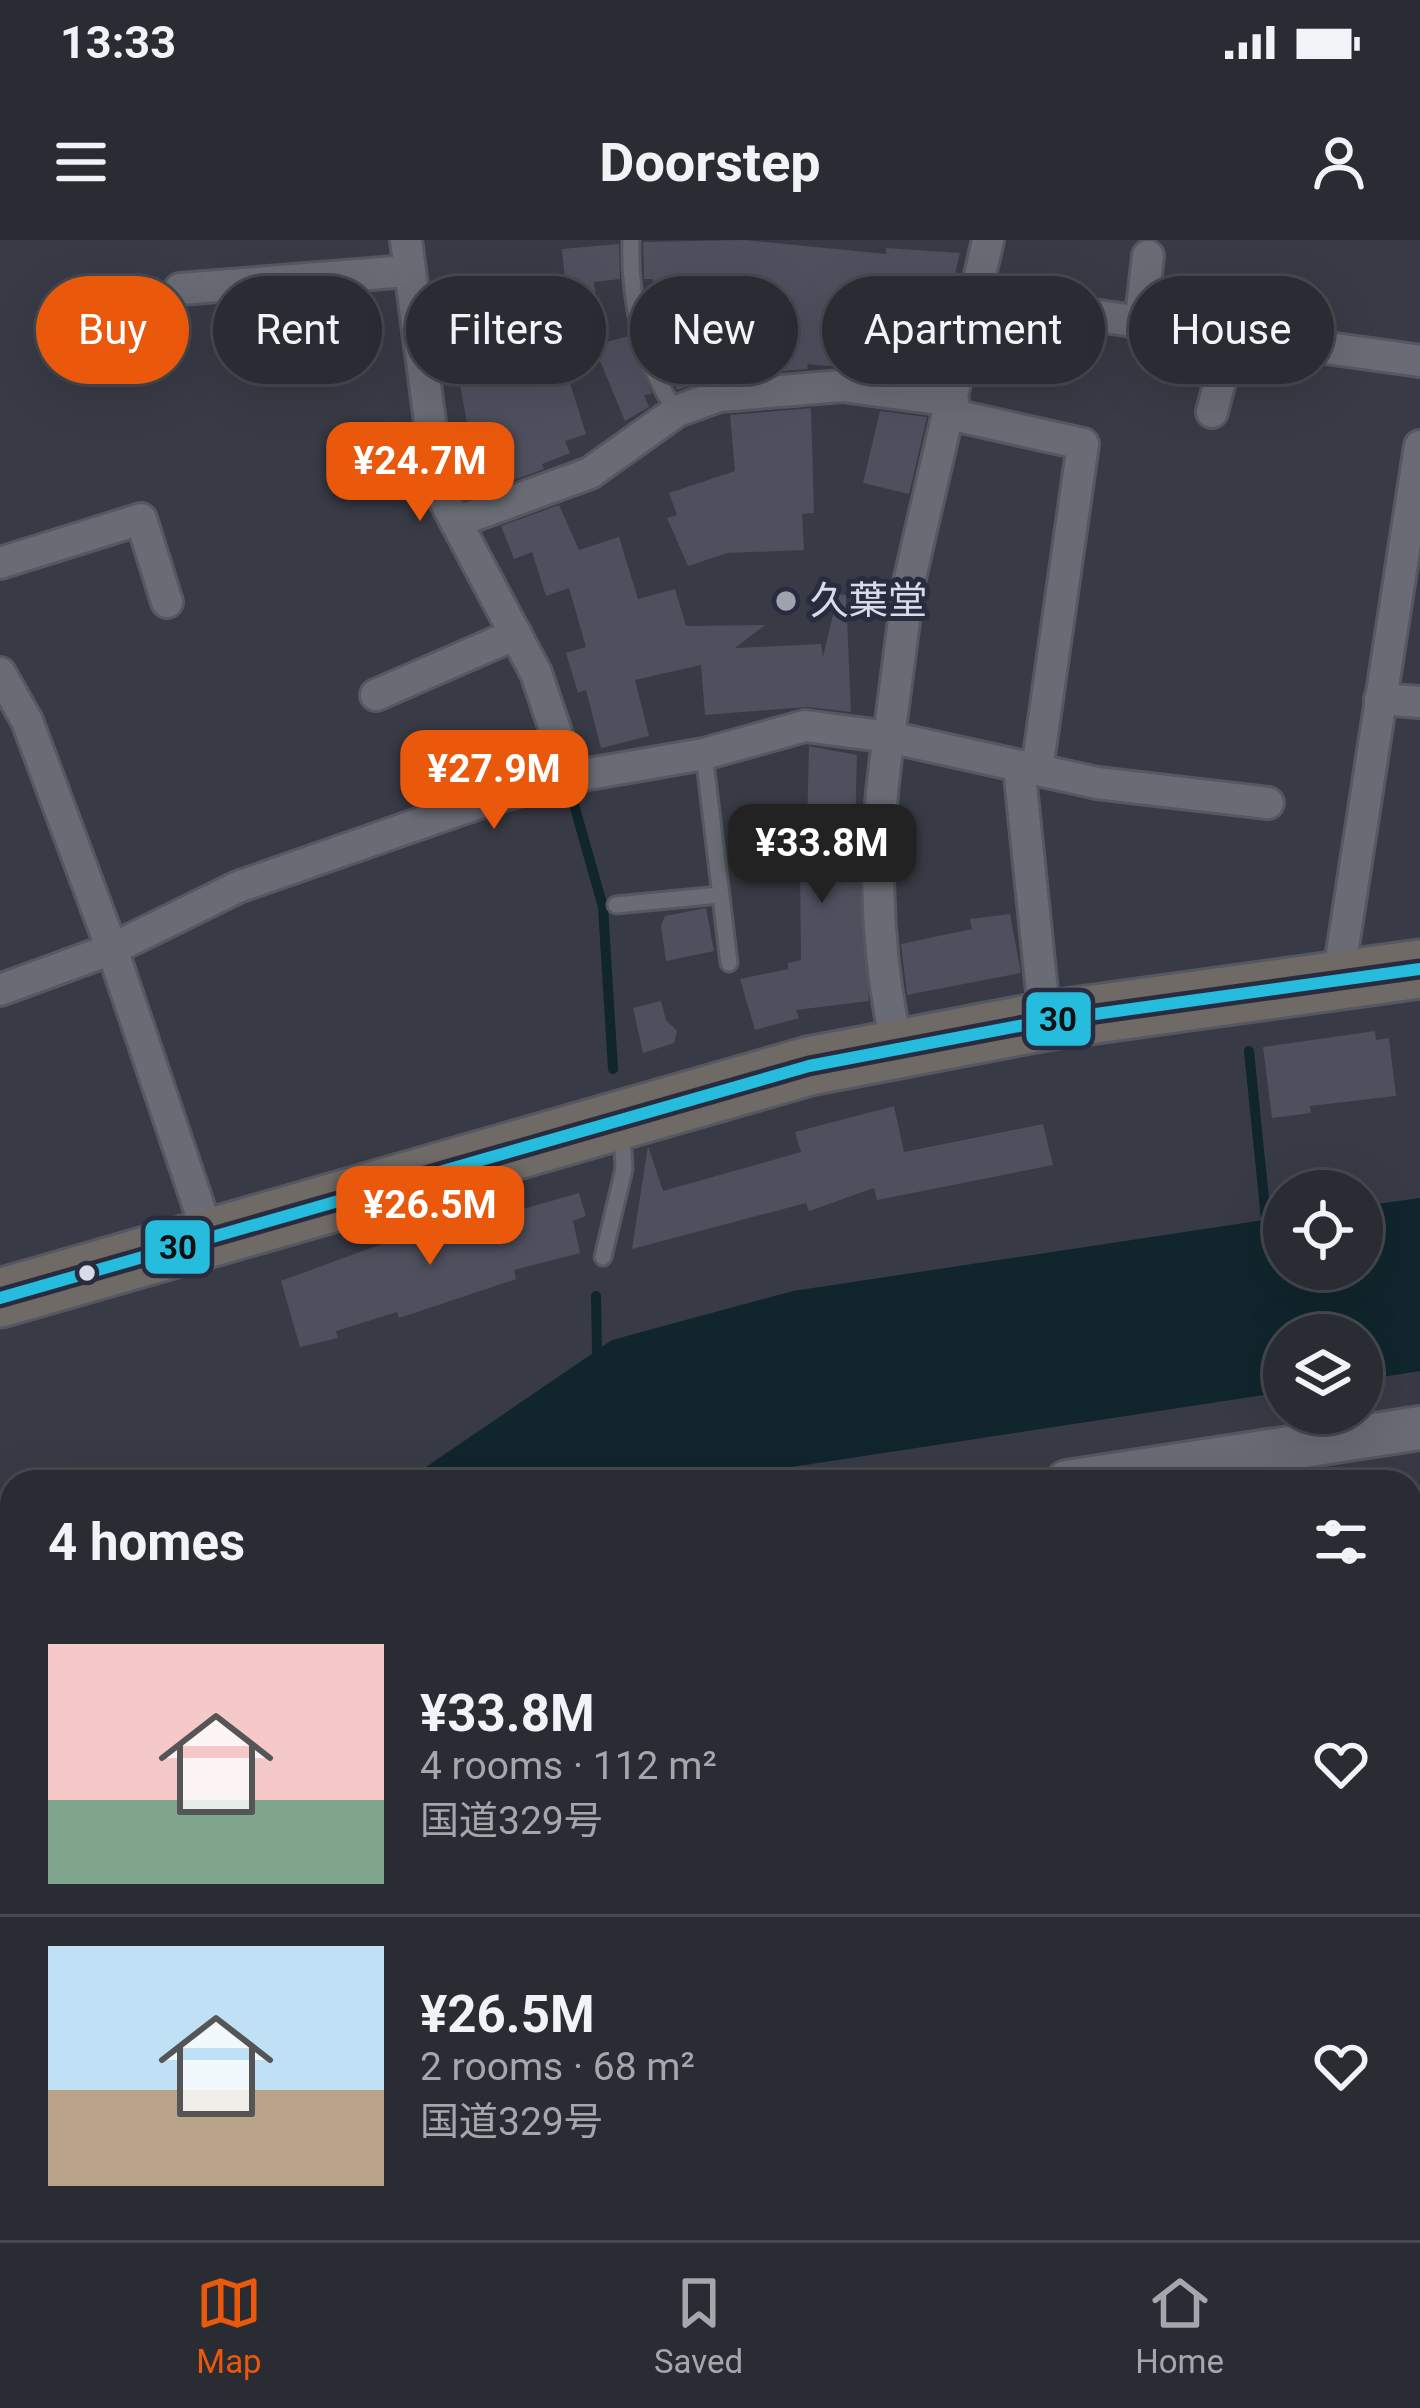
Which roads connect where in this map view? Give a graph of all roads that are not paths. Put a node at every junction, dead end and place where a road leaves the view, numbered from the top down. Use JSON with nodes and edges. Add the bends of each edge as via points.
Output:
{"nodes":[{"id":1,"x":406,"y":240,"type":"edge"},
{"id":2,"x":631,"y":240,"type":"edge"},
{"id":3,"x":988,"y":240,"type":"edge"},
{"id":4,"x":1148,"y":256,"type":"dead end"},
{"id":5,"x":408,"y":272,"type":"junction"},
{"id":6,"x":981,"y":276,"type":"edge"},
{"id":7,"x":1146,"y":276,"type":"edge"},
{"id":8,"x":189,"y":288,"type":"edge"},
{"id":9,"x":1334,"y":349,"type":"edge"},
{"id":10,"x":1420,"y":361,"type":"edge"},
{"id":11,"x":957,"y":384,"type":"edge"},
{"id":12,"x":1219,"y":384,"type":"edge"},
{"id":13,"x":951,"y":407,"type":"junction"},
{"id":14,"x":677,"y":412,"type":"junction"},
{"id":15,"x":1212,"y":412,"type":"dead end"},
{"id":16,"x":1420,"y":446,"type":"edge"},
{"id":17,"x":456,"y":522,"type":"junction"},
{"id":18,"x":0,"y":563,"type":"edge"},
{"id":19,"x":167,"y":602,"type":"dead end"},
{"id":20,"x":516,"y":634,"type":"junction"},
{"id":21,"x":0,"y":673,"type":"edge"},
{"id":22,"x":376,"y":695,"type":"dead end"},
{"id":23,"x":1380,"y":699,"type":"junction"},
{"id":24,"x":1420,"y":702,"type":"edge"},
{"id":25,"x":889,"y":737,"type":"junction"},
{"id":26,"x":704,"y":754,"type":"junction"},
{"id":27,"x":1028,"y":768,"type":"junction"},
{"id":28,"x":571,"y":777,"type":"junction"},
{"id":29,"x":1268,"y":803,"type":"dead end"},
{"id":30,"x":718,"y":895,"type":"junction"},
{"id":31,"x":616,"y":904,"type":"dead end"},
{"id":32,"x":112,"y":949,"type":"junction"},
{"id":33,"x":729,"y":962,"type":"dead end"},
{"id":34,"x":1420,"y":969,"type":"edge"},
{"id":35,"x":1338,"y":979,"type":"junction"},
{"id":36,"x":0,"y":990,"type":"edge"},
{"id":37,"x":1046,"y":1022,"type":"junction"},
{"id":38,"x":897,"y":1046,"type":"junction"},
{"id":39,"x":621,"y":1116,"type":"junction"},
{"id":40,"x":209,"y":1237,"type":"junction"},
{"id":41,"x":603,"y":1257,"type":"dead end"},
{"id":42,"x":0,"y":1298,"type":"edge"},
{"id":43,"x":1420,"y":1427,"type":"edge"},
{"id":44,"x":1224,"y":1470,"type":"edge"}],
"edges":[{"from":1,"to":5,"type":"street"},
{"from":2,"to":14,"type":"lane","via":[[646,347]]},
{"from":3,"to":6,"type":"street"},
{"from":4,"to":7,"type":"street"},
{"from":5,"to":8,"type":"street"},
{"from":5,"to":17,"type":"street","via":[[439,490]]},
{"from":9,"to":10,"type":"street"},
{"from":11,"to":13,"type":"street"},
{"from":12,"to":15,"type":"street"},
{"from":13,"to":14,"type":"street","via":[[842,386],[719,396]]},
{"from":13,"to":25,"type":"street","via":[[909,582]]},
{"from":13,"to":27,"type":"street","via":[[1084,444]]},
{"from":14,"to":17,"type":"street","via":[[590,473]]},
{"from":16,"to":23,"type":"street"},
{"from":17,"to":20,"type":"street"},
{"from":18,"to":19,"type":"street","via":[[141,519]]},
{"from":20,"to":22,"type":"street"},
{"from":20,"to":28,"type":"street","via":[[555,718]]},
{"from":21,"to":32,"type":"street","via":[[27,721]]},
{"from":23,"to":24,"type":"street"},
{"from":23,"to":35,"type":"street"},
{"from":25,"to":26,"type":"street","via":[[806,726]]},
{"from":25,"to":27,"type":"street"},
{"from":25,"to":38,"type":"street","via":[[876,818],[886,1001]]},
{"from":26,"to":28,"type":"street"},
{"from":26,"to":30,"type":"lane"},
{"from":27,"to":29,"type":"street"},
{"from":27,"to":37,"type":"street"},
{"from":28,"to":32,"type":"street","via":[[238,887]]},
{"from":30,"to":31,"type":"lane"},
{"from":30,"to":33,"type":"lane"},
{"from":32,"to":36,"type":"street"},
{"from":32,"to":40,"type":"street"},
{"from":34,"to":35,"type":"highway"},
{"from":35,"to":37,"type":"highway"},
{"from":37,"to":38,"type":"highway"},
{"from":38,"to":39,"type":"highway"},
{"from":39,"to":40,"type":"highway"},
{"from":39,"to":41,"type":"lane","via":[[624,1169]]},
{"from":40,"to":42,"type":"highway"},
{"from":43,"to":44,"type":"street"}]}
